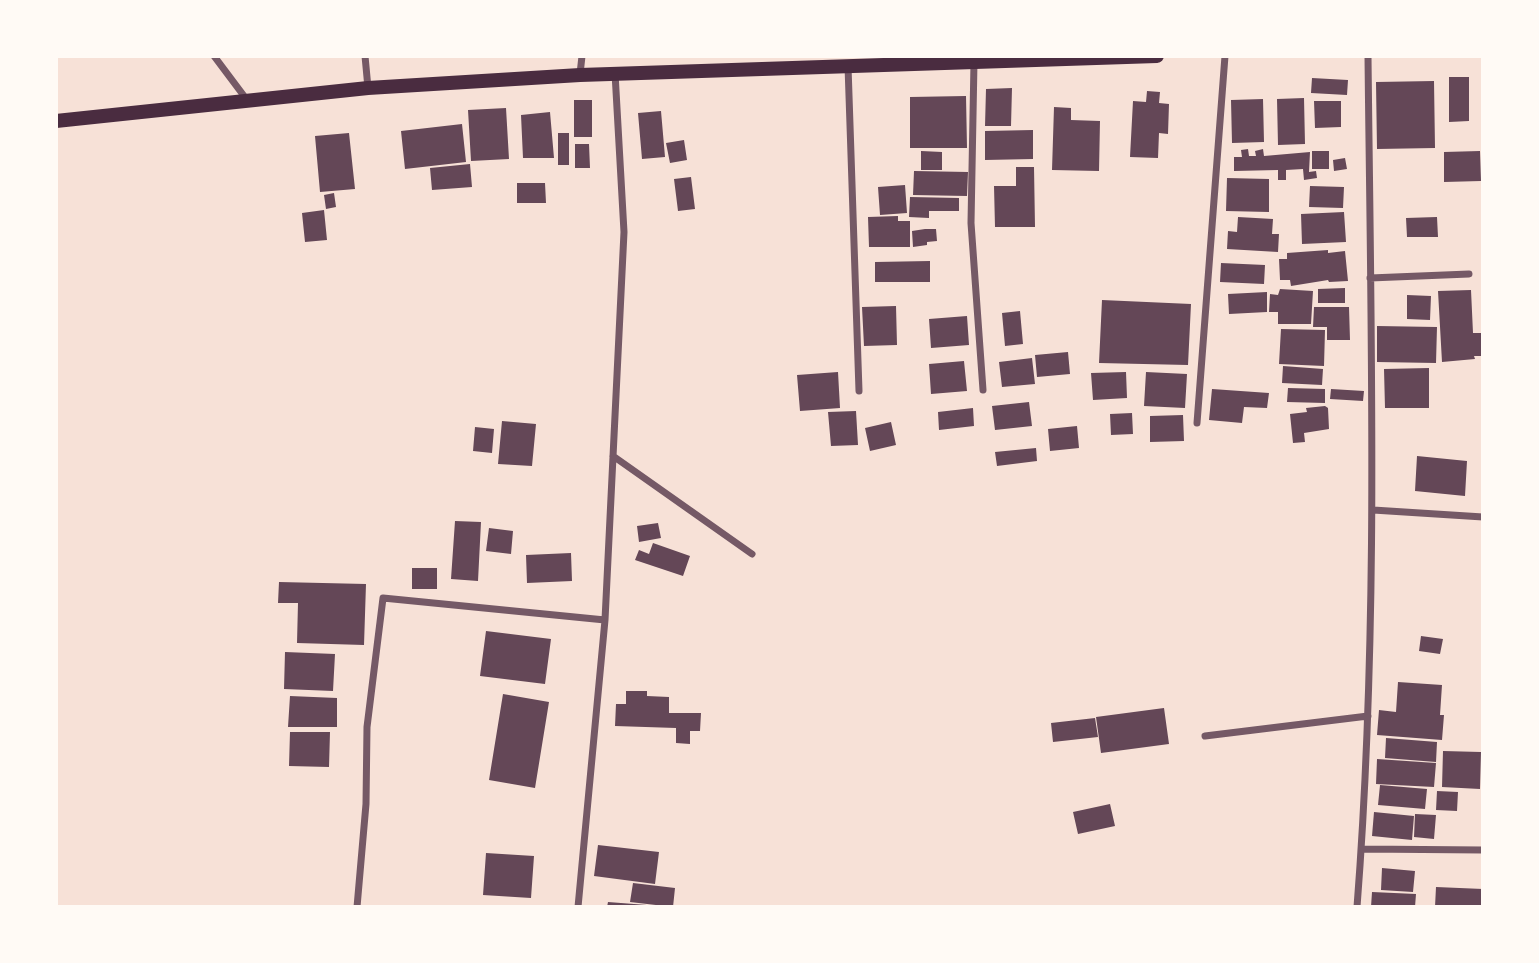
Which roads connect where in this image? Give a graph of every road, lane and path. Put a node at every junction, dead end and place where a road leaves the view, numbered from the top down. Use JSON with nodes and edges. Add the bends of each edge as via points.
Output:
{"nodes":[{"id":1,"x":214,"y":56,"type":"edge"},
{"id":2,"x":365,"y":56,"type":"edge"},
{"id":3,"x":582,"y":56,"type":"edge"},
{"id":4,"x":1157,"y":56,"type":"edge"},
{"id":5,"x":1224,"y":56,"type":"edge"},
{"id":6,"x":1368,"y":56,"type":"edge"},
{"id":7,"x":974,"y":61,"type":"junction"},
{"id":8,"x":843,"y":62,"type":"edge"},
{"id":9,"x":615,"y":73,"type":"junction"},
{"id":10,"x":580,"y":75,"type":"junction"},
{"id":11,"x":368,"y":88,"type":"junction"},
{"id":12,"x":247,"y":100,"type":"junction"},
{"id":13,"x":56,"y":121,"type":"edge"},
{"id":14,"x":1469,"y":274,"type":"dead end"},
{"id":15,"x":1370,"y":278,"type":"junction"},
{"id":16,"x":983,"y":390,"type":"dead end"},
{"id":17,"x":859,"y":391,"type":"dead end"},
{"id":18,"x":1197,"y":423,"type":"dead end"},
{"id":19,"x":613,"y":456,"type":"junction"},
{"id":20,"x":1373,"y":510,"type":"junction"},
{"id":21,"x":1483,"y":517,"type":"edge"},
{"id":22,"x":752,"y":554,"type":"dead end"},
{"id":23,"x":605,"y":620,"type":"junction"},
{"id":24,"x":1368,"y":716,"type":"junction"},
{"id":25,"x":1205,"y":736,"type":"dead end"},
{"id":26,"x":1362,"y":849,"type":"junction"},
{"id":27,"x":1483,"y":850,"type":"edge"},
{"id":28,"x":358,"y":907,"type":"edge"},
{"id":29,"x":578,"y":907,"type":"edge"},
{"id":30,"x":1357,"y":907,"type":"edge"}],
"edges":[{"from":1,"to":12,"type":"street"},
{"from":2,"to":11,"type":"street"},
{"from":3,"to":10,"type":"street"},
{"from":4,"to":7,"type":"highway"},
{"from":5,"to":18,"type":"street"},
{"from":6,"to":15,"type":"street"},
{"from":7,"to":8,"type":"highway"},
{"from":7,"to":16,"type":"street","via":[[971,223]]},
{"from":8,"to":9,"type":"highway"},
{"from":8,"to":17,"type":"street"},
{"from":9,"to":10,"type":"highway"},
{"from":9,"to":19,"type":"street","via":[[624,232]]},
{"from":10,"to":11,"type":"highway"},
{"from":11,"to":12,"type":"highway"},
{"from":12,"to":13,"type":"highway"},
{"from":14,"to":15,"type":"street"},
{"from":15,"to":20,"type":"street"},
{"from":19,"to":22,"type":"street"},
{"from":19,"to":23,"type":"street"},
{"from":20,"to":21,"type":"street"},
{"from":20,"to":24,"type":"street"},
{"from":23,"to":28,"type":"street","via":[[383,598],[367,727]]},
{"from":23,"to":29,"type":"street"},
{"from":24,"to":25,"type":"street"},
{"from":24,"to":26,"type":"street"},
{"from":26,"to":27,"type":"street"},
{"from":26,"to":30,"type":"street"}]}
